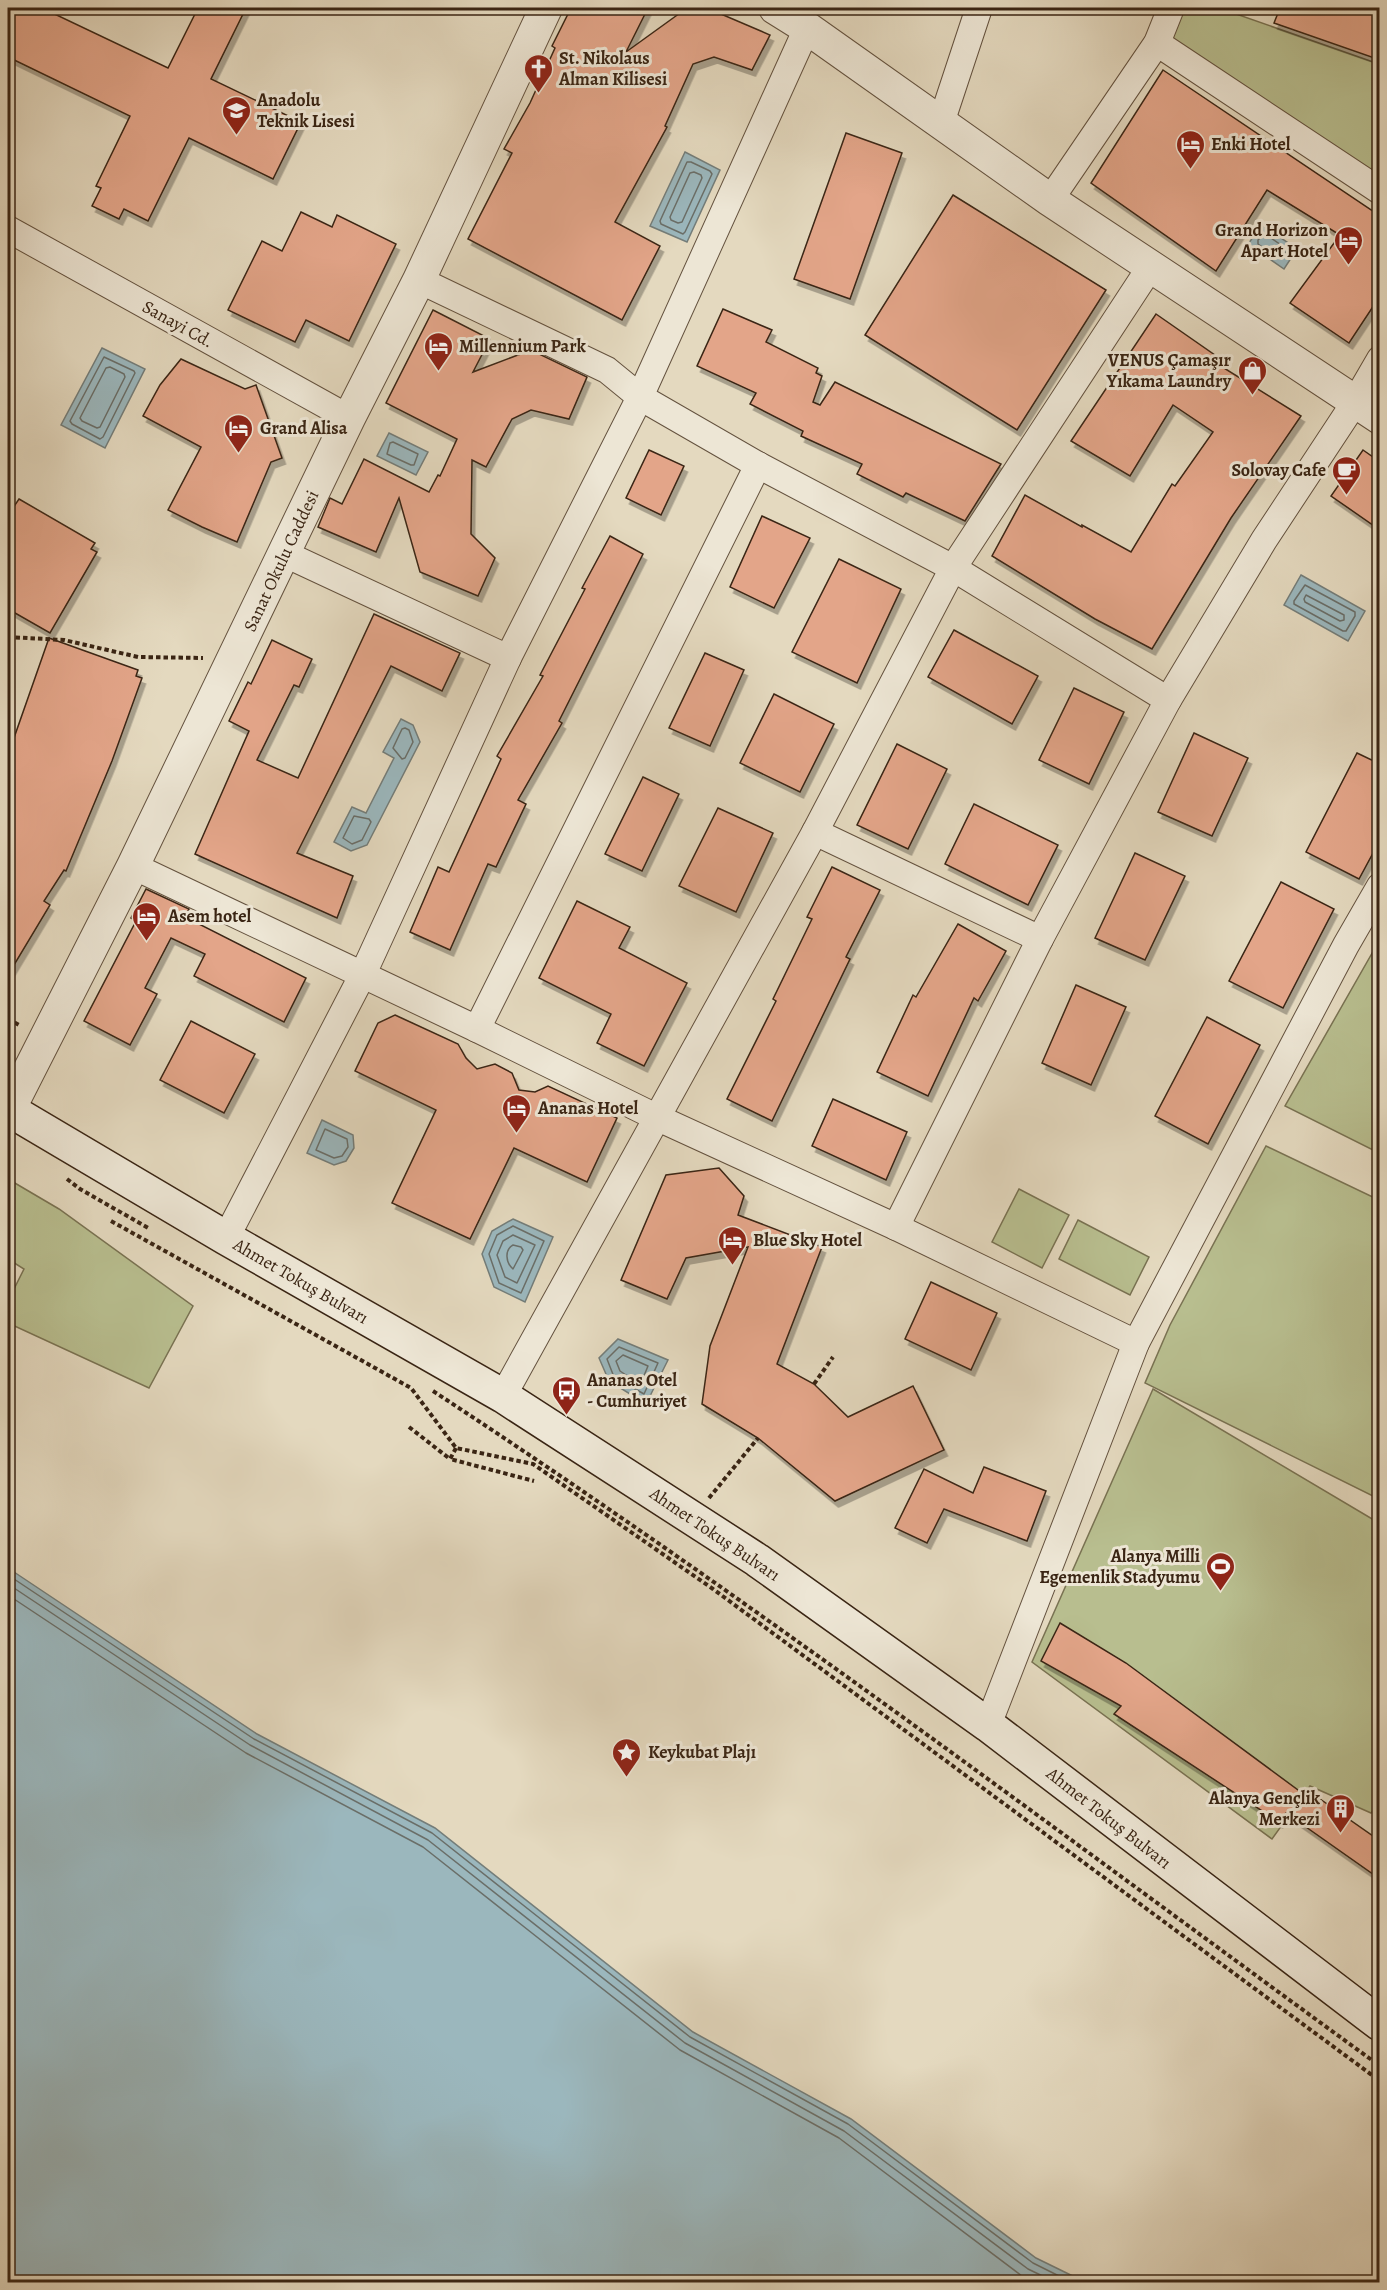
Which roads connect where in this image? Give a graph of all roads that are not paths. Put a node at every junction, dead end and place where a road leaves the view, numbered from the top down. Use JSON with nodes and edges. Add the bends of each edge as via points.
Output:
{"nodes":[{"id":1,"x":546,"y":8,"type":"edge"},
{"id":2,"x":775,"y":8,"type":"edge"},
{"id":3,"x":979,"y":8,"type":"edge"},
{"id":4,"x":1171,"y":8,"type":"edge"},
{"id":5,"x":807,"y":28,"type":"junction"},
{"id":6,"x":1157,"y":44,"type":"junction"},
{"id":7,"x":941,"y":123,"type":"junction"},
{"id":8,"x":1380,"y":191,"type":"edge"},
{"id":9,"x":1050,"y":200,"type":"junction"},
{"id":10,"x":8,"y":229,"type":"edge"},
{"id":11,"x":1151,"y":266,"type":"junction"},
{"id":12,"x":419,"y":280,"type":"junction"},
{"id":13,"x":1380,"y":359,"type":"edge"},
{"id":14,"x":640,"y":397,"type":"junction"},
{"id":15,"x":1367,"y":410,"type":"edge"},
{"id":16,"x":349,"y":418,"type":"junction"},
{"id":17,"x":758,"y":465,"type":"junction"},
{"id":18,"x":285,"y":554,"type":"junction"},
{"id":19,"x":953,"y":568,"type":"junction"},
{"id":20,"x":508,"y":658,"type":"junction"},
{"id":21,"x":1168,"y":700,"type":"junction"},
{"id":22,"x":816,"y":832,"type":"junction"},
{"id":23,"x":133,"y":866,"type":"junction"},
{"id":24,"x":1380,"y":886,"type":"edge"},
{"id":25,"x":1040,"y":939,"type":"junction"},
{"id":26,"x":363,"y":974,"type":"junction"},
{"id":27,"x":477,"y":1029,"type":"junction"},
{"id":28,"x":8,"y":1110,"type":"edge"},
{"id":29,"x":658,"y":1118,"type":"junction"},
{"id":30,"x":896,"y":1227,"type":"junction"},
{"id":31,"x":226,"y":1238,"type":"junction"},
{"id":32,"x":1136,"y":1342,"type":"junction"},
{"id":33,"x":503,"y":1396,"type":"junction"},
{"id":34,"x":988,"y":1725,"type":"junction"},
{"id":35,"x":1380,"y":2024,"type":"edge"}],
"edges":[{"from":1,"to":12,"type":"street","name":"Sanat Okulu Caddesi"},
{"from":2,"to":5,"type":"street"},
{"from":3,"to":7,"type":"street"},
{"from":4,"to":6,"type":"street"},
{"from":5,"to":7,"type":"street"},
{"from":5,"to":14,"type":"street"},
{"from":6,"to":8,"type":"street"},
{"from":6,"to":9,"type":"street"},
{"from":7,"to":9,"type":"street"},
{"from":9,"to":11,"type":"street"},
{"from":10,"to":16,"type":"street","name":"Sanayi Cd."},
{"from":11,"to":15,"type":"street"},
{"from":11,"to":19,"type":"street"},
{"from":12,"to":14,"type":"street","via":[[607,370]]},
{"from":12,"to":16,"type":"street","name":"Sanat Okulu Caddesi"},
{"from":13,"to":15,"type":"street"},
{"from":14,"to":17,"type":"street"},
{"from":14,"to":20,"type":"street"},
{"from":15,"to":21,"type":"street","via":[[1264,540]]},
{"from":16,"to":18,"type":"street","name":"Sanat Okulu Caddesi"},
{"from":17,"to":19,"type":"street"},
{"from":17,"to":27,"type":"street"},
{"from":18,"to":20,"type":"street"},
{"from":18,"to":23,"type":"street","name":"Sanat Okulu Caddesi"},
{"from":19,"to":21,"type":"street"},
{"from":19,"to":22,"type":"street"},
{"from":20,"to":26,"type":"street"},
{"from":21,"to":25,"type":"street"},
{"from":22,"to":25,"type":"street"},
{"from":22,"to":29,"type":"street"},
{"from":23,"to":26,"type":"street"},
{"from":23,"to":28,"type":"street","name":"Sanat Okulu Caddesi"},
{"from":24,"to":32,"type":"street"},
{"from":25,"to":30,"type":"street"},
{"from":26,"to":27,"type":"street"},
{"from":26,"to":31,"type":"street"},
{"from":27,"to":29,"type":"street"},
{"from":28,"to":31,"type":"main road","name":"Ahmet Tokuş Bulvarı"},
{"from":29,"to":30,"type":"street"},
{"from":29,"to":33,"type":"street"},
{"from":30,"to":32,"type":"street"},
{"from":31,"to":33,"type":"main road","name":"Ahmet Tokuş Bulvarı"},
{"from":32,"to":34,"type":"street"},
{"from":33,"to":34,"type":"main road","name":"Ahmet Tokuş Bulvarı","via":[[757,1560]]},
{"from":34,"to":35,"type":"main road","name":"Ahmet Tokuş Bulvarı"}]}
